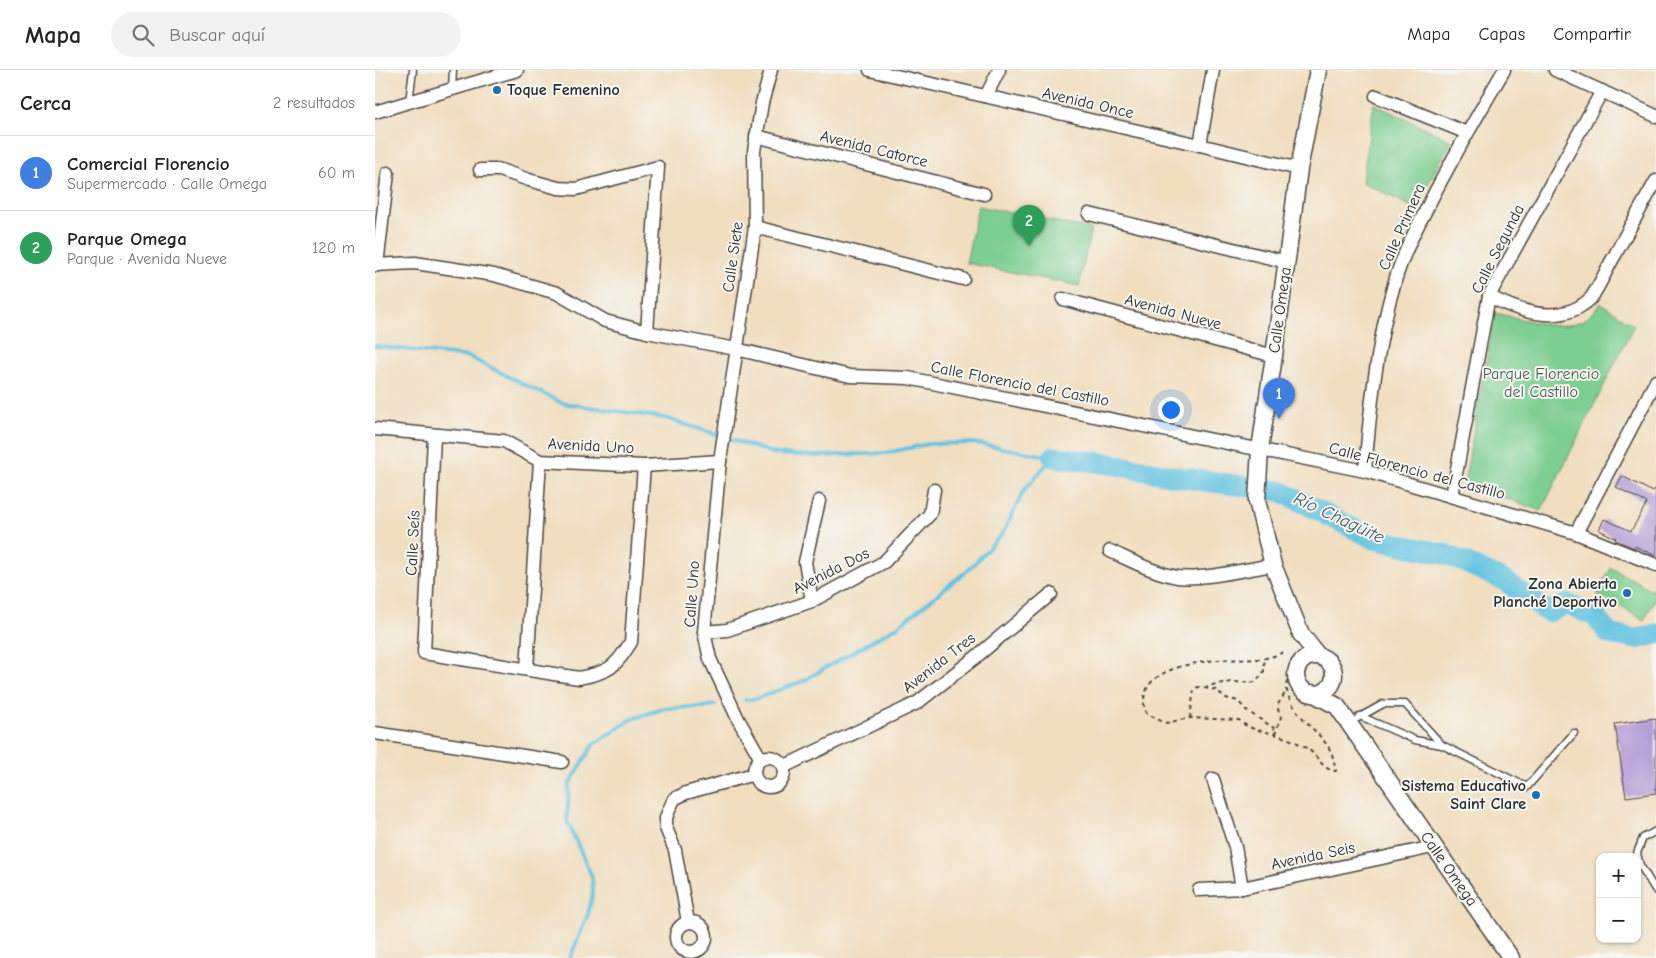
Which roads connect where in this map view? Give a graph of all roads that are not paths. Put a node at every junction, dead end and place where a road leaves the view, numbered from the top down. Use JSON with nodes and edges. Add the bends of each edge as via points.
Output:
{"nodes":[{"id":1,"x":413,"y":70,"type":"edge"},
{"id":2,"x":453,"y":70,"type":"edge"},
{"id":3,"x":517,"y":70,"type":"edge"},
{"id":4,"x":771,"y":70,"type":"edge"},
{"id":5,"x":870,"y":70,"type":"edge"},
{"id":6,"x":999,"y":70,"type":"edge"},
{"id":7,"x":1213,"y":70,"type":"edge"},
{"id":8,"x":1318,"y":70,"type":"edge"},
{"id":9,"x":1504,"y":70,"type":"edge"},
{"id":10,"x":1555,"y":70,"type":"edge"},
{"id":11,"x":452,"y":90,"type":"junction"},
{"id":12,"x":1602,"y":91,"type":"junction"},
{"id":13,"x":986,"y":96,"type":"junction"},
{"id":14,"x":1375,"y":96,"type":"dead end"},
{"id":15,"x":409,"y":102,"type":"junction"},
{"id":16,"x":375,"y":112,"type":"edge"},
{"id":17,"x":1656,"y":116,"type":"edge"},
{"id":18,"x":1467,"y":133,"type":"junction"},
{"id":19,"x":756,"y":136,"type":"junction"},
{"id":20,"x":1200,"y":145,"type":"junction"},
{"id":21,"x":1299,"y":169,"type":"junction"},
{"id":22,"x":480,"y":170,"type":"dead end"},
{"id":23,"x":388,"y":172,"type":"dead end"},
{"id":24,"x":1656,"y":181,"type":"edge"},
{"id":25,"x":985,"y":194,"type":"dead end"},
{"id":26,"x":1089,"y":214,"type":"dead end"},
{"id":27,"x":755,"y":227,"type":"junction"},
{"id":28,"x":1287,"y":262,"type":"junction"},
{"id":29,"x":376,"y":265,"type":"edge"},
{"id":30,"x":963,"y":279,"type":"dead end"},
{"id":31,"x":1489,"y":296,"type":"junction"},
{"id":32,"x":1063,"y":300,"type":"dead end"},
{"id":33,"x":647,"y":332,"type":"junction"},
{"id":34,"x":736,"y":349,"type":"junction"},
{"id":35,"x":1274,"y":356,"type":"junction"},
{"id":36,"x":1656,"y":381,"type":"edge"},
{"id":37,"x":375,"y":429,"type":"edge"},
{"id":38,"x":434,"y":436,"type":"junction"},
{"id":39,"x":1259,"y":449,"type":"junction"},
{"id":40,"x":721,"y":455,"type":"junction"},
{"id":41,"x":540,"y":460,"type":"junction"},
{"id":42,"x":644,"y":466,"type":"junction"},
{"id":43,"x":1365,"y":472,"type":"junction"},
{"id":44,"x":934,"y":490,"type":"dead end"},
{"id":45,"x":1452,"y":496,"type":"junction"},
{"id":46,"x":819,"y":501,"type":"dead end"},
{"id":47,"x":1576,"y":533,"type":"junction"},
{"id":48,"x":1110,"y":551,"type":"dead end"},
{"id":49,"x":1273,"y":565,"type":"junction"},
{"id":50,"x":1656,"y":565,"type":"edge"},
{"id":51,"x":1051,"y":594,"type":"dead end"},
{"id":52,"x":812,"y":601,"type":"junction"},
{"id":53,"x":704,"y":632,"type":"junction"},
{"id":54,"x":1301,"y":634,"type":"junction"},
{"id":55,"x":1318,"y":656,"type":"junction"},
{"id":56,"x":1295,"y":667,"type":"junction"},
{"id":57,"x":527,"y":669,"type":"junction"},
{"id":58,"x":1332,"y":683,"type":"junction"},
{"id":59,"x":1312,"y":693,"type":"junction"},
{"id":60,"x":1337,"y":706,"type":"junction"},
{"id":61,"x":1355,"y":720,"type":"junction"},
{"id":62,"x":375,"y":733,"type":"edge"},
{"id":63,"x":1574,"y":733,"type":"dead end"},
{"id":64,"x":1443,"y":745,"type":"junction"},
{"id":65,"x":761,"y":759,"type":"junction"},
{"id":66,"x":562,"y":762,"type":"dead end"},
{"id":67,"x":783,"y":767,"type":"junction"},
{"id":68,"x":754,"y":774,"type":"junction"},
{"id":69,"x":1213,"y":779,"type":"dead end"},
{"id":70,"x":1656,"y":831,"type":"edge"},
{"id":71,"x":1433,"y":847,"type":"junction"},
{"id":72,"x":1242,"y":888,"type":"junction"},
{"id":73,"x":1199,"y":890,"type":"dead end"},
{"id":74,"x":1656,"y":891,"type":"edge"},
{"id":75,"x":688,"y":922,"type":"junction"},
{"id":76,"x":695,"y":955,"type":"edge"},
{"id":77,"x":1511,"y":958,"type":"edge"}],
"edges":[{"from":1,"to":15,"type":"lane"},
{"from":2,"to":11,"type":"lane"},
{"from":3,"to":11,"type":"street"},
{"from":4,"to":19,"type":"street","name":"Calle Siete"},
{"from":5,"to":13,"type":"street","name":"Avenida Once"},
{"from":6,"to":13,"type":"street"},
{"from":7,"to":20,"type":"street"},
{"from":8,"to":21,"type":"street","name":"Calle Omega"},
{"from":9,"to":18,"type":"street","name":"Calle Primera"},
{"from":10,"to":12,"type":"street"},
{"from":11,"to":15,"type":"street"},
{"from":12,"to":17,"type":"street"},
{"from":12,"to":31,"type":"street","name":"Calle Segunda"},
{"from":13,"to":20,"type":"street","name":"Avenida Once"},
{"from":14,"to":18,"type":"street"},
{"from":15,"to":16,"type":"street"},
{"from":18,"to":43,"type":"street","name":"Calle Primera","via":[[1408,244],[1395,281],[1371,408]]},
{"from":19,"to":25,"type":"street","name":"Avenida Catorce"},
{"from":19,"to":27,"type":"street","name":"Calle Siete"},
{"from":20,"to":21,"type":"street","name":"Avenida Once"},
{"from":21,"to":28,"type":"street","name":"Calle Omega"},
{"from":22,"to":33,"type":"street","via":[[500,170],[558,188],[576,189],[658,167]]},
{"from":23,"to":29,"type":"street"},
{"from":24,"to":31,"type":"street","via":[[1590,298],[1570,310],[1552,314],[1533,313],[1505,305]]},
{"from":26,"to":28,"type":"street"},
{"from":27,"to":30,"type":"street"},
{"from":27,"to":34,"type":"street","name":"Calle Siete"},
{"from":28,"to":35,"type":"street","name":"Calle Omega"},
{"from":29,"to":33,"type":"street","name":"Calle Florencio del Castillo","via":[[415,263],[494,275],[557,293],[605,321]]},
{"from":31,"to":45,"type":"street","name":"Calle Segunda"},
{"from":32,"to":35,"type":"street","name":"Avenida Nueve"},
{"from":33,"to":34,"type":"street","name":"Calle Florencio del Castillo"},
{"from":34,"to":39,"type":"street","name":"Calle Florencio del Castillo","via":[[850,376],[908,378]]},
{"from":34,"to":40,"type":"street","name":"Calle Siete"},
{"from":35,"to":39,"type":"street","name":"Calle Omega"},
{"from":36,"to":47,"type":"street"},
{"from":37,"to":38,"type":"street","name":"Avenida Uno"},
{"from":38,"to":41,"type":"street","name":"Avenida Uno","via":[[504,441]]},
{"from":38,"to":57,"type":"street","name":"Calle Seís","via":[[424,653]]},
{"from":39,"to":43,"type":"street","name":"Calle Florencio del Castillo"},
{"from":39,"to":49,"type":"street","name":"Calle Omega","via":[[1257,501]]},
{"from":40,"to":42,"type":"street","name":"Avenida Uno"},
{"from":40,"to":53,"type":"street","name":"Calle Uno"},
{"from":41,"to":42,"type":"street","name":"Avenida Uno"},
{"from":41,"to":57,"type":"street"},
{"from":42,"to":57,"type":"street","via":[[631,642],[620,660],[601,674],[579,678]]},
{"from":43,"to":45,"type":"street","name":"Calle Florencio del Castillo"},
{"from":44,"to":52,"type":"street","name":"Avenida Dos","via":[[929,514],[884,562]]},
{"from":45,"to":47,"type":"street","name":"Calle Florencio del Castillo"},
{"from":46,"to":52,"type":"street","via":[[805,562]]},
{"from":47,"to":50,"type":"street","name":"Calle Florencio del Castillo"},
{"from":48,"to":49,"type":"street","via":[[1154,571],[1180,577]]},
{"from":49,"to":54,"type":"street","name":"Calle Omega"},
{"from":51,"to":67,"type":"street","name":"Avenida Tres","via":[[917,703]]},
{"from":52,"to":53,"type":"street","name":"Avenida Dos","via":[[727,630]]},
{"from":53,"to":65,"type":"street","name":"Calle Uno","via":[[710,659]]},
{"from":54,"to":55,"type":"street","name":"Calle Omega"},
{"from":54,"to":56,"type":"street","name":"Calle Omega"},
{"from":55,"to":56,"type":"street","via":[[1311,656]]},
{"from":55,"to":58,"type":"street","via":[[1330,663],[1334,676]]},
{"from":56,"to":59,"type":"street","via":[[1301,687]]},
{"from":58,"to":59,"type":"street","via":[[1324,692]]},
{"from":58,"to":60,"type":"street","name":"Calle Omega"},
{"from":59,"to":60,"type":"street","name":"Calle Omega"},
{"from":60,"to":61,"type":"street","name":"Calle Omega"},
{"from":61,"to":64,"type":"lane","via":[[1415,740]]},
{"from":61,"to":64,"type":"lane","via":[[1383,704],[1405,704]]},
{"from":61,"to":71,"type":"street","name":"Calle Omega"},
{"from":62,"to":66,"type":"street"},
{"from":63,"to":64,"type":"lane","via":[[1527,787]]},
{"from":65,"to":67,"type":"street","via":[[771,758]]},
{"from":65,"to":68,"type":"street","via":[[754,768]]},
{"from":67,"to":68,"type":"street","via":[[780,783],[769,787],[759,784]]},
{"from":68,"to":75,"type":"street","via":[[674,799],[666,818],[667,828],[675,850]]},
{"from":69,"to":72,"type":"street","via":[[1235,847]]},
{"from":70,"to":74,"type":"lane","via":[[1643,838],[1637,853]]},
{"from":71,"to":72,"type":"street","name":"Avenida Seis"},
{"from":71,"to":77,"type":"street","name":"Calle Omega"},
{"from":72,"to":73,"type":"street","name":"Avenida Seis"},
{"from":75,"to":76,"type":"street","via":[[699,924],[705,932],[705,943]]},
{"from":75,"to":76,"type":"street","via":[[679,928],[676,939],[681,948]]}]}
